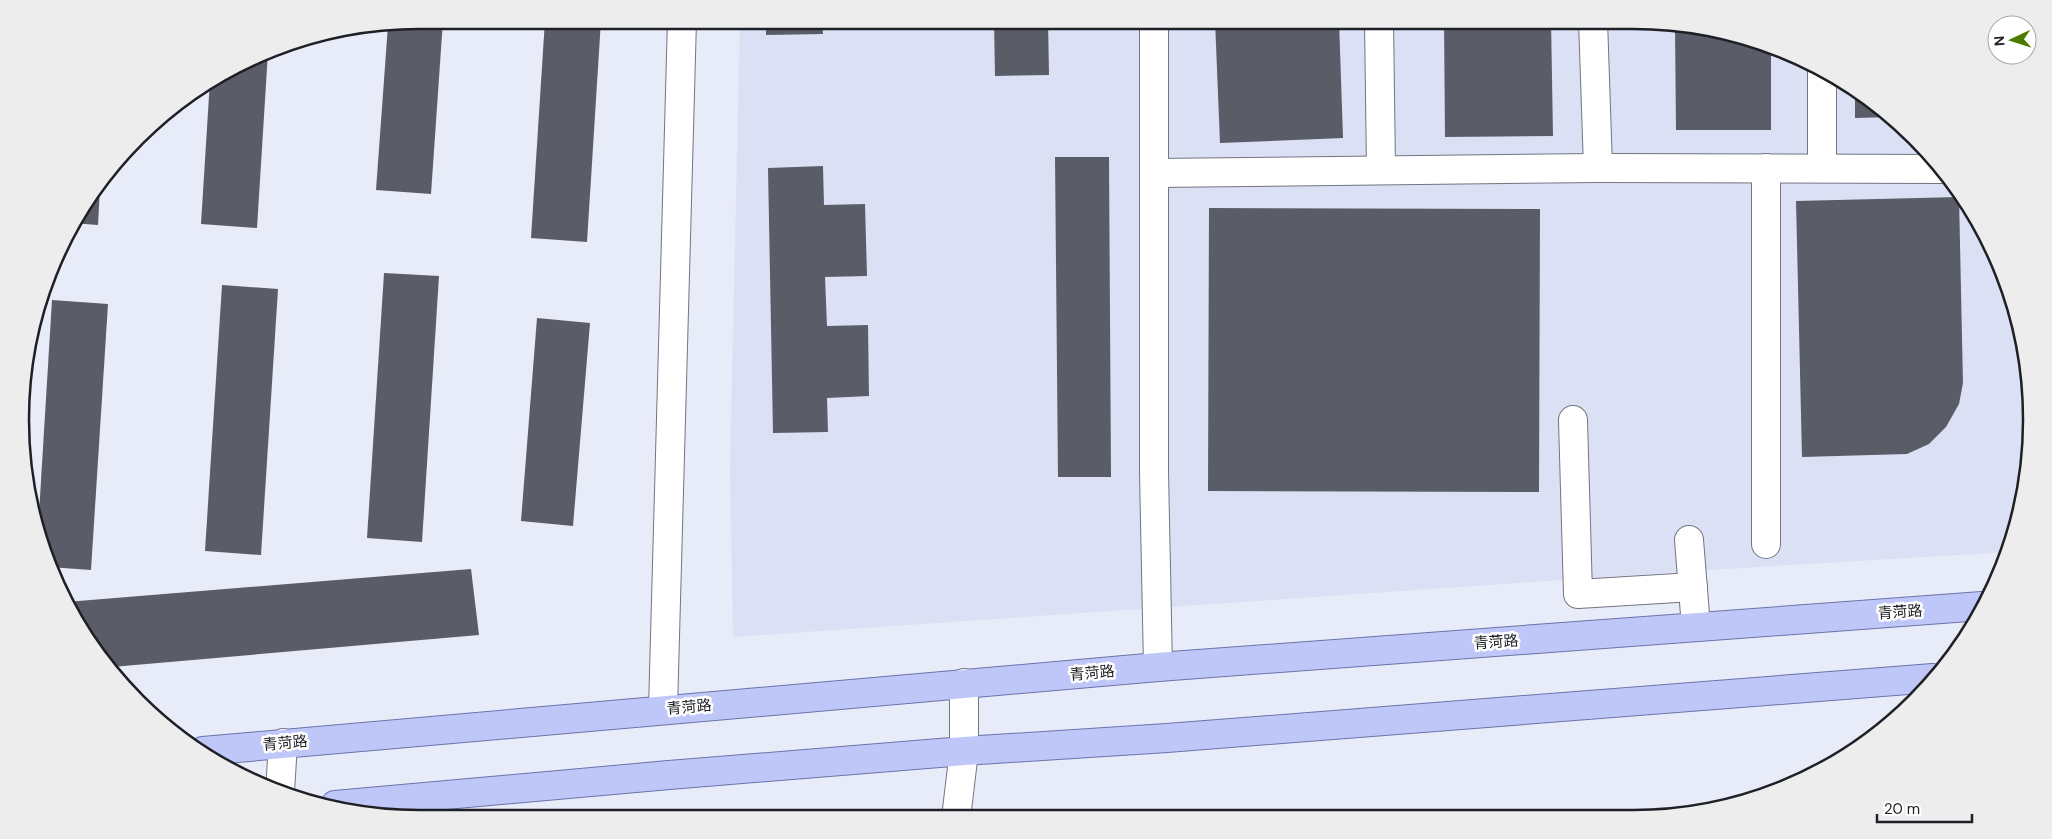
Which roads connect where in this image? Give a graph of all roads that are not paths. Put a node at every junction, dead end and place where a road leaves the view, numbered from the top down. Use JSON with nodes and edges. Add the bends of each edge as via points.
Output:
{"nodes":[{"id":1,"x":682,"y":29,"type":"edge"},
{"id":2,"x":1154,"y":29,"type":"edge"},
{"id":3,"x":1379,"y":29,"type":"edge"},
{"id":4,"x":1593,"y":29,"type":"edge"},
{"id":5,"x":1822,"y":78,"type":"edge"},
{"id":6,"x":1822,"y":167,"type":"junction"},
{"id":7,"x":1598,"y":168,"type":"junction"},
{"id":8,"x":1766,"y":168,"type":"junction"},
{"id":9,"x":1932,"y":169,"type":"edge"},
{"id":10,"x":1381,"y":170,"type":"junction"},
{"id":11,"x":1154,"y":173,"type":"junction"},
{"id":12,"x":1572,"y":420,"type":"dead end"},
{"id":13,"x":1689,"y":540,"type":"dead end"},
{"id":14,"x":1766,"y":544,"type":"dead end"},
{"id":15,"x":1693,"y":587,"type":"junction"},
{"id":16,"x":1975,"y":606,"type":"edge"},
{"id":17,"x":1696,"y":627,"type":"junction"},
{"id":18,"x":1158,"y":667,"type":"junction"},
{"id":19,"x":1925,"y":679,"type":"edge"},
{"id":20,"x":964,"y":683,"type":"junction"},
{"id":21,"x":662,"y":709,"type":"junction"},
{"id":22,"x":283,"y":743,"type":"junction"},
{"id":23,"x":212,"y":750,"type":"edge"},
{"id":24,"x":964,"y":751,"type":"junction"},
{"id":25,"x":280,"y":785,"type":"edge"},
{"id":26,"x":348,"y":804,"type":"edge"},
{"id":27,"x":957,"y":810,"type":"edge"}],
"edges":[{"from":1,"to":21,"type":"street"},
{"from":2,"to":11,"type":"street"},
{"from":3,"to":10,"type":"street"},
{"from":4,"to":7,"type":"street"},
{"from":5,"to":6,"type":"street"},
{"from":6,"to":8,"type":"street"},
{"from":6,"to":9,"type":"street"},
{"from":7,"to":8,"type":"street"},
{"from":7,"to":10,"type":"street"},
{"from":8,"to":14,"type":"street"},
{"from":10,"to":11,"type":"street"},
{"from":11,"to":18,"type":"street"},
{"from":12,"to":15,"type":"street","via":[[1578,594]]},
{"from":13,"to":15,"type":"street"},
{"from":15,"to":17,"type":"street"},
{"from":16,"to":17,"type":"main road","name":"青菏路"},
{"from":17,"to":18,"type":"main road","name":"青菏路"},
{"from":18,"to":20,"type":"main road","name":"青菏路"},
{"from":19,"to":24,"type":"main road"},
{"from":20,"to":21,"type":"main road","name":"青菏路"},
{"from":20,"to":24,"type":"street"},
{"from":21,"to":22,"type":"main road","name":"青菏路"},
{"from":22,"to":23,"type":"main road","name":"青菏路"},
{"from":22,"to":25,"type":"street"},
{"from":24,"to":26,"type":"main road"},
{"from":24,"to":27,"type":"street"}]}
